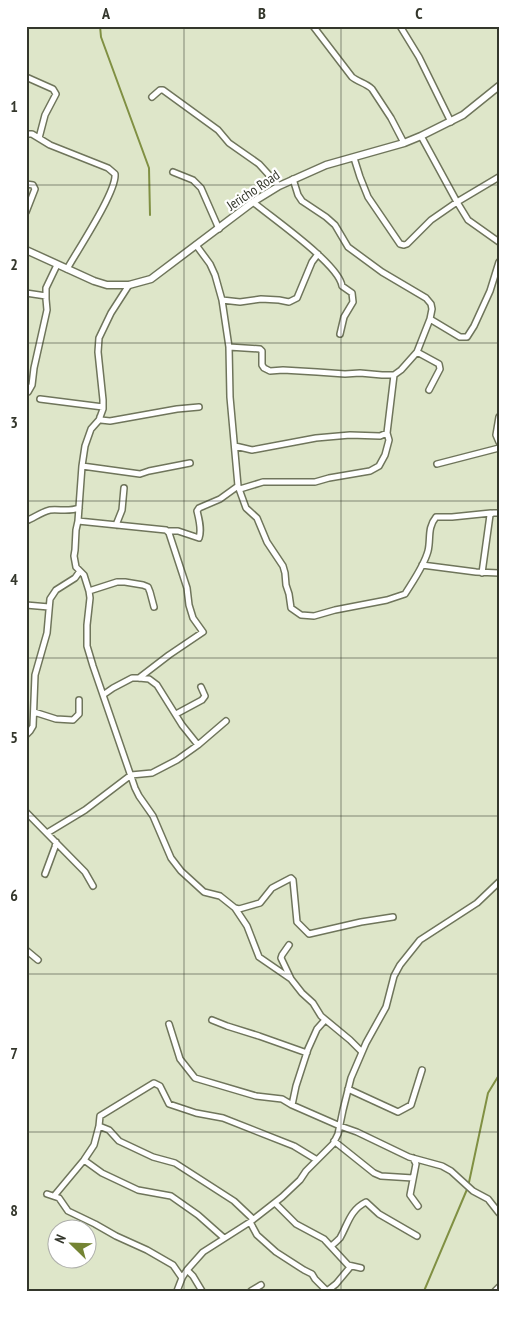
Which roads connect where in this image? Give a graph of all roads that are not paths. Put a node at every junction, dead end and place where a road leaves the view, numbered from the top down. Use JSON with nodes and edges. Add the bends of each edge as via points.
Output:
{"nodes":[{"id":1,"x":313,"y":26,"type":"edge"},
{"id":2,"x":400,"y":26,"type":"edge"},
{"id":3,"x":26,"y":77,"type":"edge"},
{"id":4,"x":499,"y":86,"type":"edge"},
{"id":5,"x":152,"y":97,"type":"dead end"},
{"id":6,"x":450,"y":122,"type":"junction"},
{"id":7,"x":26,"y":134,"type":"edge"},
{"id":8,"x":421,"y":136,"type":"junction"},
{"id":9,"x":38,"y":138,"type":"junction"},
{"id":10,"x":404,"y":143,"type":"junction"},
{"id":11,"x":354,"y":158,"type":"junction"},
{"id":12,"x":173,"y":172,"type":"dead end"},
{"id":13,"x":499,"y":177,"type":"edge"},
{"id":14,"x":293,"y":179,"type":"junction"},
{"id":15,"x":26,"y":184,"type":"edge"},
{"id":16,"x":278,"y":186,"type":"junction"},
{"id":17,"x":253,"y":202,"type":"junction"},
{"id":18,"x":457,"y":202,"type":"junction"},
{"id":19,"x":26,"y":212,"type":"edge"},
{"id":20,"x":219,"y":229,"type":"junction"},
{"id":21,"x":499,"y":242,"type":"edge"},
{"id":22,"x":196,"y":245,"type":"junction"},
{"id":23,"x":26,"y":250,"type":"edge"},
{"id":24,"x":318,"y":254,"type":"junction"},
{"id":25,"x":499,"y":262,"type":"edge"},
{"id":26,"x":57,"y":265,"type":"junction"},
{"id":27,"x":67,"y":269,"type":"junction"},
{"id":28,"x":129,"y":285,"type":"junction"},
{"id":29,"x":26,"y":293,"type":"edge"},
{"id":30,"x":46,"y":296,"type":"junction"},
{"id":31,"x":222,"y":300,"type":"junction"},
{"id":32,"x":430,"y":319,"type":"junction"},
{"id":33,"x":340,"y":334,"type":"dead end"},
{"id":34,"x":229,"y":347,"type":"junction"},
{"id":35,"x":417,"y":352,"type":"junction"},
{"id":36,"x":394,"y":375,"type":"junction"},
{"id":37,"x":429,"y":390,"type":"dead end"},
{"id":38,"x":26,"y":392,"type":"edge"},
{"id":39,"x":40,"y":399,"type":"dead end"},
{"id":40,"x":103,"y":407,"type":"junction"},
{"id":41,"x":198,"y":407,"type":"dead end"},
{"id":42,"x":100,"y":417,"type":"junction"},
{"id":43,"x":499,"y":417,"type":"edge"},
{"id":44,"x":387,"y":433,"type":"junction"},
{"id":45,"x":499,"y":442,"type":"edge"},
{"id":46,"x":235,"y":446,"type":"junction"},
{"id":47,"x":499,"y":448,"type":"edge"},
{"id":48,"x":190,"y":462,"type":"dead end"},
{"id":49,"x":437,"y":464,"type":"dead end"},
{"id":50,"x":82,"y":466,"type":"junction"},
{"id":51,"x":124,"y":488,"type":"dead end"},
{"id":52,"x":239,"y":488,"type":"junction"},
{"id":53,"x":79,"y":508,"type":"junction"},
{"id":54,"x":491,"y":513,"type":"junction"},
{"id":55,"x":499,"y":513,"type":"edge"},
{"id":56,"x":26,"y":521,"type":"edge"},
{"id":57,"x":78,"y":522,"type":"junction"},
{"id":58,"x":116,"y":525,"type":"junction"},
{"id":59,"x":168,"y":531,"type":"junction"},
{"id":60,"x":422,"y":565,"type":"junction"},
{"id":61,"x":80,"y":571,"type":"junction"},
{"id":62,"x":482,"y":573,"type":"junction"},
{"id":63,"x":499,"y":573,"type":"edge"},
{"id":64,"x":89,"y":591,"type":"junction"},
{"id":65,"x":26,"y":605,"type":"edge"},
{"id":66,"x":49,"y":607,"type":"junction"},
{"id":67,"x":154,"y":607,"type":"dead end"},
{"id":68,"x":139,"y":678,"type":"junction"},
{"id":69,"x":201,"y":687,"type":"dead end"},
{"id":70,"x":103,"y":695,"type":"junction"},
{"id":71,"x":79,"y":700,"type":"dead end"},
{"id":72,"x":34,"y":712,"type":"junction"},
{"id":73,"x":176,"y":714,"type":"junction"},
{"id":74,"x":226,"y":721,"type":"dead end"},
{"id":75,"x":26,"y":735,"type":"edge"},
{"id":76,"x":198,"y":745,"type":"junction"},
{"id":77,"x":131,"y":775,"type":"junction"},
{"id":78,"x":26,"y":812,"type":"edge"},
{"id":79,"x":47,"y":833,"type":"junction"},
{"id":80,"x":56,"y":842,"type":"junction"},
{"id":81,"x":45,"y":874,"type":"dead end"},
{"id":82,"x":499,"y":882,"type":"edge"},
{"id":83,"x":92,"y":886,"type":"dead end"},
{"id":84,"x":235,"y":908,"type":"junction"},
{"id":85,"x":393,"y":916,"type":"dead end"},
{"id":86,"x":289,"y":945,"type":"dead end"},
{"id":87,"x":26,"y":950,"type":"edge"},
{"id":88,"x":38,"y":960,"type":"dead end"},
{"id":89,"x":291,"y":979,"type":"junction"},
{"id":90,"x":212,"y":1020,"type":"dead end"},
{"id":91,"x":325,"y":1020,"type":"junction"},
{"id":92,"x":169,"y":1024,"type":"dead end"},
{"id":93,"x":362,"y":1052,"type":"junction"},
{"id":94,"x":307,"y":1053,"type":"junction"},
{"id":95,"x":422,"y":1070,"type":"dead end"},
{"id":96,"x":348,"y":1089,"type":"junction"},
{"id":97,"x":292,"y":1105,"type":"junction"},
{"id":98,"x":99,"y":1126,"type":"junction"},
{"id":99,"x":340,"y":1126,"type":"junction"},
{"id":100,"x":334,"y":1141,"type":"junction"},
{"id":101,"x":413,"y":1158,"type":"junction"},
{"id":102,"x":84,"y":1160,"type":"junction"},
{"id":103,"x":317,"y":1160,"type":"junction"},
{"id":104,"x":413,"y":1178,"type":"junction"},
{"id":105,"x":47,"y":1194,"type":"dead end"},
{"id":106,"x":54,"y":1196,"type":"junction"},
{"id":107,"x":275,"y":1203,"type":"junction"},
{"id":108,"x":418,"y":1206,"type":"dead end"},
{"id":109,"x":499,"y":1213,"type":"edge"},
{"id":110,"x":252,"y":1221,"type":"junction"},
{"id":111,"x":417,"y":1236,"type":"dead end"},
{"id":112,"x":224,"y":1238,"type":"junction"},
{"id":113,"x":331,"y":1246,"type":"junction"},
{"id":114,"x":351,"y":1266,"type":"junction"},
{"id":115,"x":361,"y":1268,"type":"dead end"},
{"id":116,"x":187,"y":1270,"type":"junction"},
{"id":117,"x":182,"y":1278,"type":"junction"},
{"id":118,"x":262,"y":1285,"type":"dead end"},
{"id":119,"x":499,"y":1287,"type":"edge"},
{"id":120,"x":177,"y":1291,"type":"edge"},
{"id":121,"x":202,"y":1291,"type":"edge"},
{"id":122,"x":251,"y":1291,"type":"edge"},
{"id":123,"x":496,"y":1291,"type":"edge"}],
"edges":[{"from":1,"to":10,"type":"street","via":[[352,77],[372,89]]},
{"from":2,"to":6,"type":"street","via":[[419,57]]},
{"from":3,"to":9,"type":"street","via":[[53,89],[56,94]]},
{"from":4,"to":6,"type":"street","name":"Jericho Road"},
{"from":5,"to":16,"type":"street","via":[[163,90],[259,164]]},
{"from":6,"to":8,"type":"street","name":"Jericho Road"},
{"from":7,"to":9,"type":"street"},
{"from":8,"to":10,"type":"street","name":"Jericho Road"},
{"from":8,"to":18,"type":"street"},
{"from":9,"to":27,"type":"street","via":[[115,174],[102,210]]},
{"from":10,"to":11,"type":"street","name":"Jericho Road"},
{"from":11,"to":14,"type":"street","name":"Jericho Road"},
{"from":11,"to":18,"type":"street","via":[[368,197],[402,245],[405,246],[431,220]]},
{"from":12,"to":20,"type":"street","via":[[193,180],[201,188]]},
{"from":13,"to":18,"type":"street"},
{"from":14,"to":16,"type":"street","name":"Jericho Road"},
{"from":14,"to":32,"type":"street","via":[[302,201],[335,225],[348,247],[428,300],[432,308]]},
{"from":15,"to":19,"type":"street","via":[[35,190]]},
{"from":16,"to":17,"type":"street","name":"Jericho Road"},
{"from":17,"to":20,"type":"street","name":"Jericho Road"},
{"from":17,"to":24,"type":"street"},
{"from":18,"to":21,"type":"street","via":[[468,220]]},
{"from":20,"to":22,"type":"street","name":"Jericho Road"},
{"from":22,"to":28,"type":"street","name":"Jericho Road","via":[[151,279]]},
{"from":22,"to":31,"type":"street","via":[[210,264]]},
{"from":23,"to":26,"type":"street","name":"Jericho Road"},
{"from":24,"to":31,"type":"street","via":[[294,300]]},
{"from":24,"to":33,"type":"street","via":[[342,280],[342,286],[352,293],[353,302],[344,317]]},
{"from":25,"to":32,"type":"street","via":[[490,291],[467,337],[460,337]]},
{"from":26,"to":27,"type":"street","name":"Jericho Road"},
{"from":26,"to":30,"type":"street","via":[[46,288]]},
{"from":27,"to":28,"type":"street","name":"Jericho Road","via":[[94,281]]},
{"from":28,"to":40,"type":"street","via":[[99,338]]},
{"from":29,"to":30,"type":"street"},
{"from":30,"to":38,"type":"street","via":[[47,310],[31,390]]},
{"from":31,"to":34,"type":"street"},
{"from":32,"to":35,"type":"street"},
{"from":34,"to":36,"type":"street","via":[[260,349],[262,365],[270,371]]},
{"from":34,"to":46,"type":"street"},
{"from":35,"to":36,"type":"street"},
{"from":35,"to":37,"type":"street","via":[[440,366]]},
{"from":36,"to":44,"type":"street"},
{"from":39,"to":40,"type":"street"},
{"from":40,"to":42,"type":"street"},
{"from":41,"to":42,"type":"street","via":[[110,421]]},
{"from":42,"to":50,"type":"street","via":[[88,434]]},
{"from":43,"to":45,"type":"street","via":[[496,435]]},
{"from":44,"to":46,"type":"street","via":[[380,436],[316,438],[252,450]]},
{"from":44,"to":52,"type":"street","via":[[389,440],[385,455],[379,466],[370,470],[315,482],[263,482]]},
{"from":46,"to":52,"type":"street"},
{"from":47,"to":49,"type":"street"},
{"from":48,"to":50,"type":"street","via":[[140,474]]},
{"from":50,"to":53,"type":"street"},
{"from":51,"to":58,"type":"street","via":[[122,510]]},
{"from":52,"to":59,"type":"street","via":[[199,508],[199,538]]},
{"from":52,"to":60,"type":"street","via":[[246,508],[257,518],[267,542],[283,566],[292,608],[301,615],[314,616],[405,594]]},
{"from":53,"to":56,"type":"street","via":[[73,511],[50,510]]},
{"from":53,"to":57,"type":"street"},
{"from":54,"to":55,"type":"street"},
{"from":54,"to":60,"type":"street","via":[[436,517],[431,523],[428,552]]},
{"from":54,"to":62,"type":"street"},
{"from":57,"to":58,"type":"street"},
{"from":57,"to":61,"type":"street","via":[[74,556]]},
{"from":58,"to":59,"type":"street"},
{"from":59,"to":68,"type":"street","via":[[187,588],[193,618],[203,632]]},
{"from":60,"to":62,"type":"street"},
{"from":61,"to":64,"type":"street"},
{"from":61,"to":66,"type":"street","via":[[56,590]]},
{"from":62,"to":63,"type":"street"},
{"from":64,"to":67,"type":"street","via":[[118,582],[143,585],[148,587]]},
{"from":64,"to":70,"type":"street","via":[[87,646]]},
{"from":65,"to":66,"type":"street"},
{"from":66,"to":72,"type":"street","via":[[47,633],[35,675]]},
{"from":68,"to":70,"type":"street","via":[[132,678]]},
{"from":68,"to":73,"type":"street","via":[[149,679],[157,685]]},
{"from":69,"to":73,"type":"street","via":[[205,696],[202,700]]},
{"from":70,"to":77,"type":"street"},
{"from":71,"to":72,"type":"street","via":[[79,714],[73,720]]},
{"from":72,"to":75,"type":"street","via":[[32,726]]},
{"from":73,"to":76,"type":"street"},
{"from":74,"to":76,"type":"street"},
{"from":76,"to":77,"type":"street","via":[[152,773]]},
{"from":77,"to":79,"type":"street","via":[[85,810]]},
{"from":77,"to":84,"type":"street","via":[[171,858],[181,871],[204,892],[220,896]]},
{"from":78,"to":79,"type":"street"},
{"from":79,"to":80,"type":"street"},
{"from":80,"to":81,"type":"street"},
{"from":80,"to":83,"type":"street","via":[[85,872]]},
{"from":82,"to":93,"type":"street","via":[[477,903],[420,940],[394,976],[386,1007]]},
{"from":84,"to":85,"type":"street","via":[[260,903],[272,888],[291,878],[297,922],[309,934]]},
{"from":84,"to":89,"type":"street","via":[[247,926],[259,957]]},
{"from":86,"to":89,"type":"street","via":[[281,958]]},
{"from":87,"to":88,"type":"street"},
{"from":89,"to":91,"type":"street"},
{"from":90,"to":94,"type":"street"},
{"from":91,"to":93,"type":"street"},
{"from":91,"to":94,"type":"street","via":[[317,1029]]},
{"from":92,"to":97,"type":"street","via":[[180,1059],[195,1078],[256,1096],[282,1099]]},
{"from":93,"to":96,"type":"street"},
{"from":94,"to":97,"type":"street"},
{"from":95,"to":96,"type":"street","via":[[411,1105],[398,1112]]},
{"from":96,"to":99,"type":"street"},
{"from":97,"to":99,"type":"street"},
{"from":98,"to":102,"type":"street","via":[[94,1145]]},
{"from":98,"to":103,"type":"street","via":[[100,1116],[154,1083],[160,1086],[169,1104],[223,1118],[294,1146]]},
{"from":98,"to":110,"type":"street","via":[[109,1130],[119,1141],[153,1158],[175,1163],[234,1201]]},
{"from":99,"to":100,"type":"street"},
{"from":99,"to":101,"type":"street"},
{"from":100,"to":103,"type":"street"},
{"from":100,"to":104,"type":"street","via":[[374,1173]]},
{"from":101,"to":104,"type":"street","via":[[416,1164]]},
{"from":101,"to":109,"type":"street","via":[[451,1171],[473,1191],[488,1199]]},
{"from":102,"to":106,"type":"street"},
{"from":102,"to":112,"type":"street","via":[[102,1173],[138,1190],[170,1196]]},
{"from":103,"to":107,"type":"street"},
{"from":104,"to":108,"type":"street","via":[[410,1194]]},
{"from":105,"to":106,"type":"street"},
{"from":106,"to":117,"type":"street","via":[[68,1211],[173,1265]]},
{"from":107,"to":110,"type":"street"},
{"from":107,"to":113,"type":"street","via":[[296,1224]]},
{"from":110,"to":112,"type":"street"},
{"from":110,"to":114,"type":"street","via":[[257,1235],[276,1252],[312,1274],[327,1291]]},
{"from":111,"to":113,"type":"street","via":[[379,1214],[366,1202],[348,1220],[339,1239]]},
{"from":112,"to":116,"type":"street","via":[[203,1252]]},
{"from":113,"to":114,"type":"street"},
{"from":114,"to":115,"type":"street"},
{"from":116,"to":117,"type":"street"},
{"from":116,"to":121,"type":"street"},
{"from":117,"to":120,"type":"street"},
{"from":118,"to":122,"type":"street"},
{"from":119,"to":123,"type":"street"}]}
